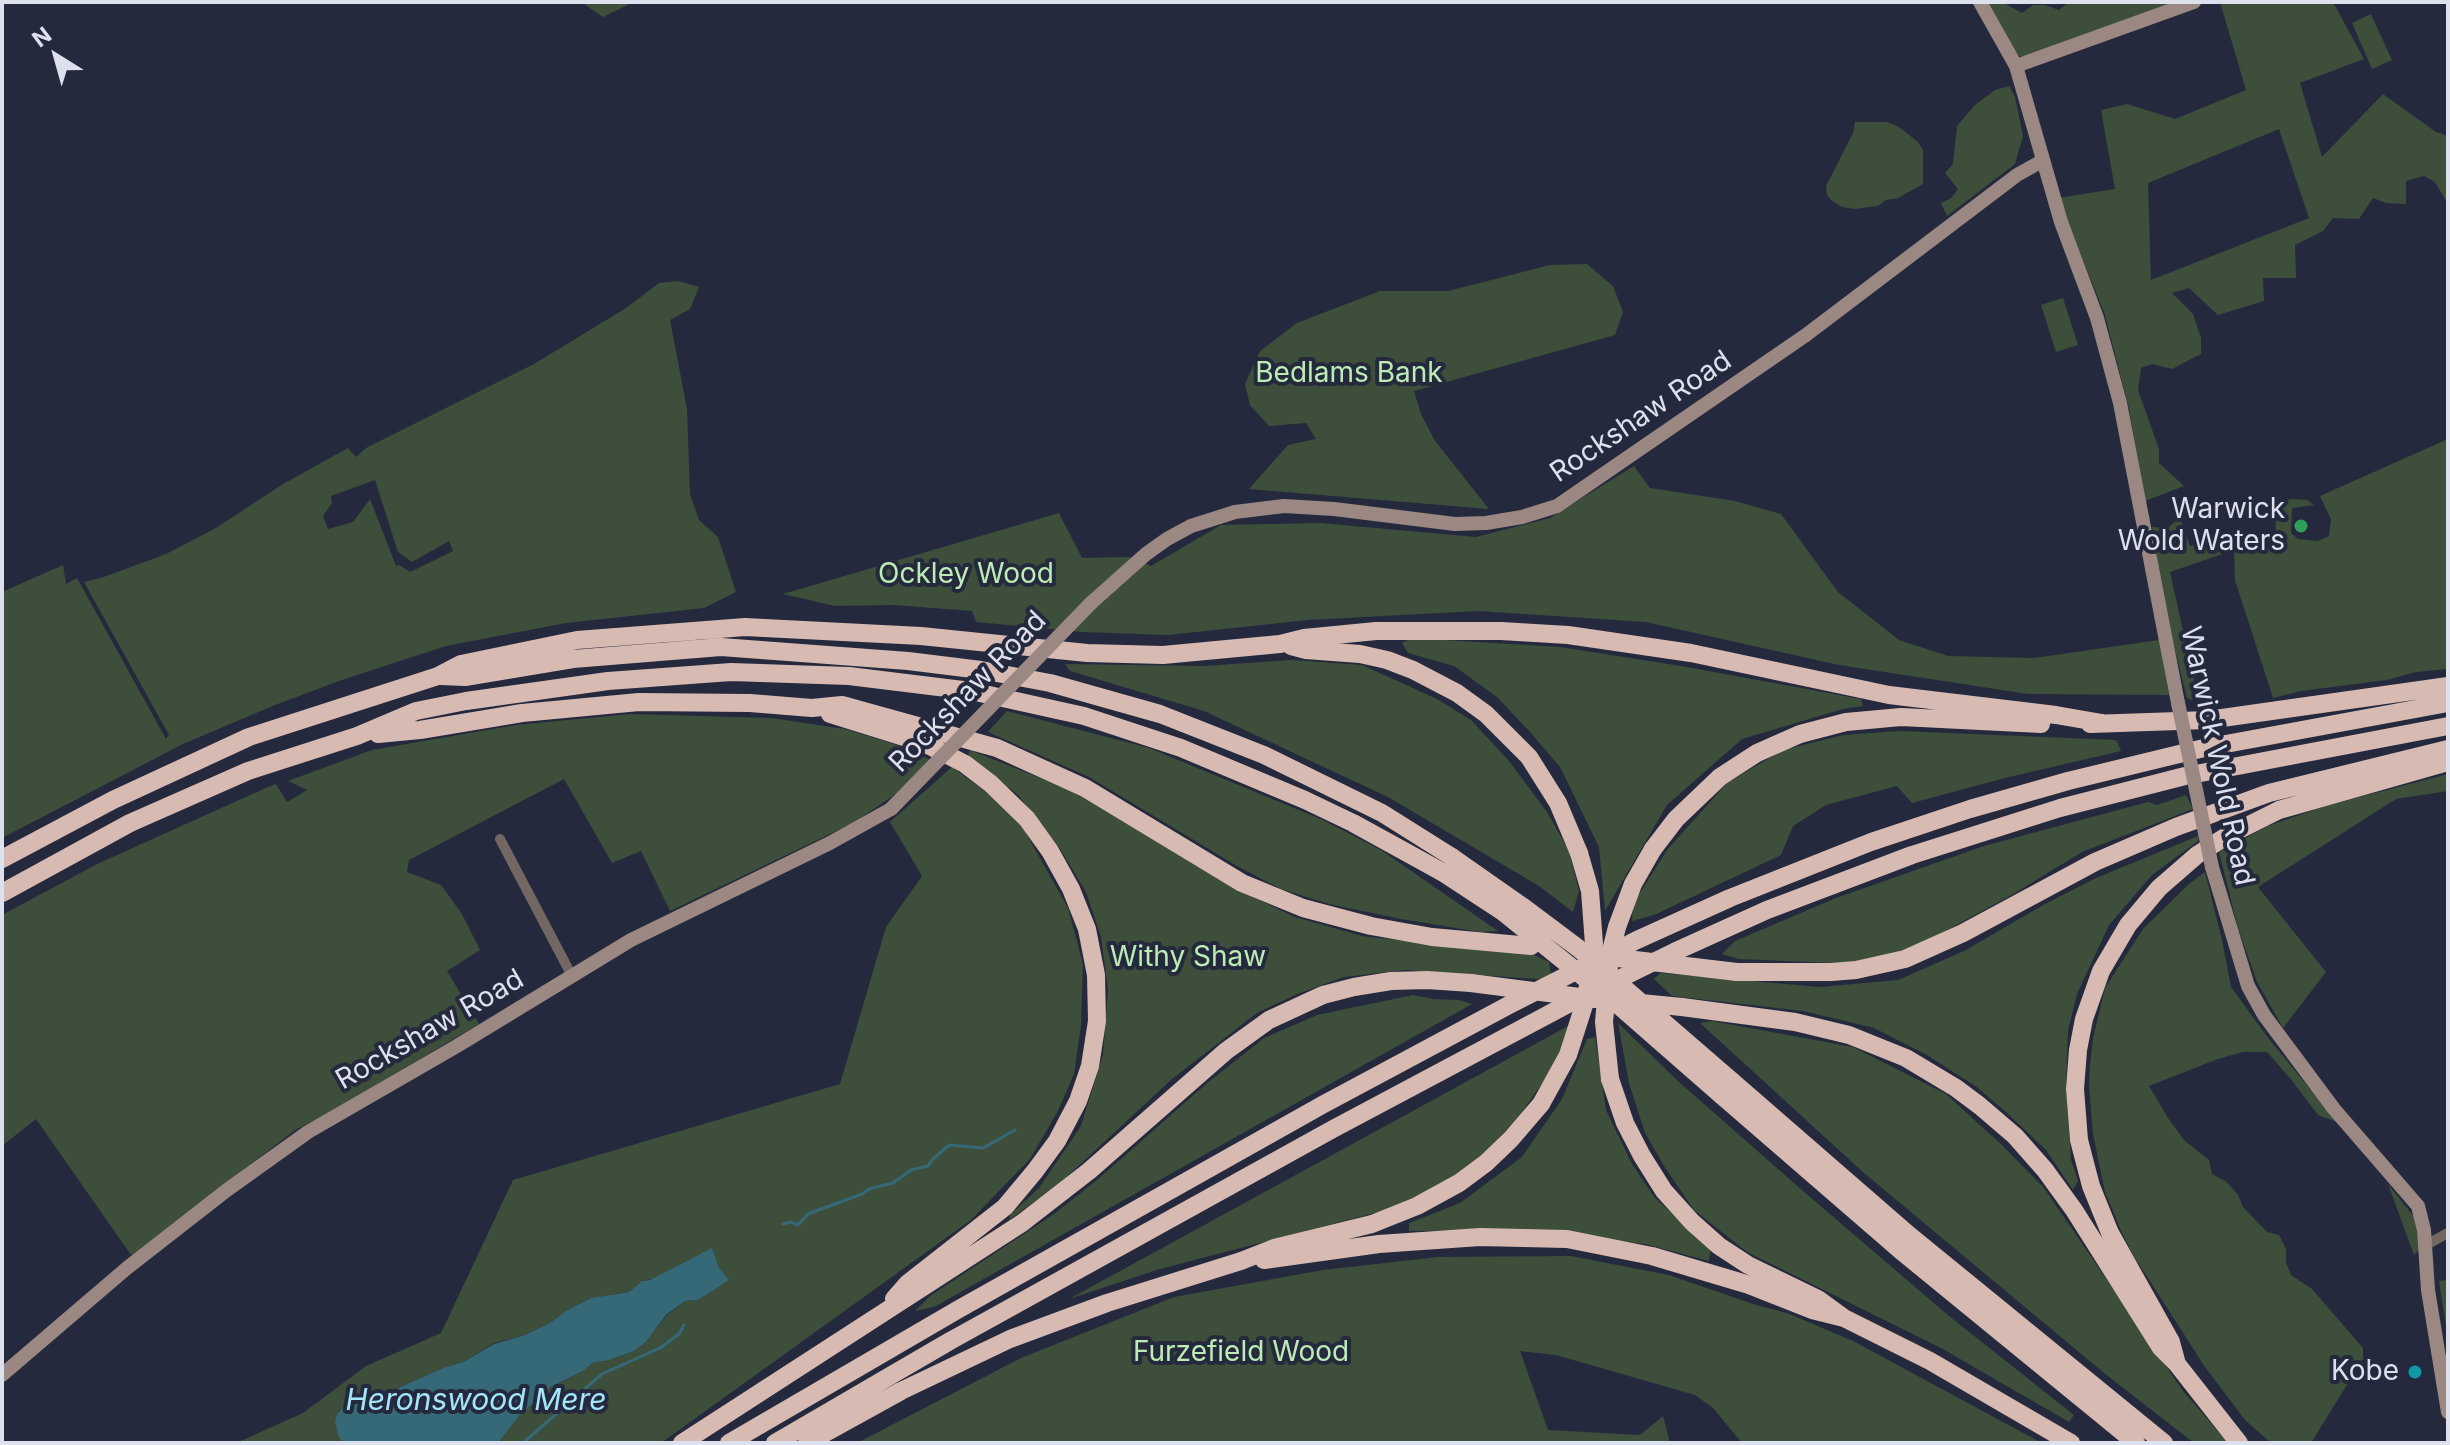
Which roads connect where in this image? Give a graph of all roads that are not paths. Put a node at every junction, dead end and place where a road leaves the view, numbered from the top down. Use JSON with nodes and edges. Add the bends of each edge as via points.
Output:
{"nodes":[{"id":1,"x":1980,"y":2,"type":"edge"},
{"id":2,"x":2194,"y":2,"type":"edge"},
{"id":3,"x":2016,"y":66,"type":"junction"},
{"id":4,"x":2042,"y":161,"type":"junction"},
{"id":5,"x":1280,"y":644,"type":"junction"},
{"id":6,"x":438,"y":676,"type":"junction"},
{"id":7,"x":2448,"y":686,"type":"edge"},
{"id":8,"x":2448,"y":703,"type":"edge"},
{"id":9,"x":812,"y":708,"type":"junction"},
{"id":10,"x":2102,"y":723,"type":"junction"},
{"id":11,"x":2448,"y":726,"type":"edge"},
{"id":12,"x":357,"y":736,"type":"junction"},
{"id":13,"x":2448,"y":749,"type":"edge"},
{"id":14,"x":2448,"y":762,"type":"edge"},
{"id":15,"x":500,"y":839,"type":"dead end"},
{"id":16,"x":2,"y":859,"type":"edge"},
{"id":17,"x":1447,"y":865,"type":"junction"},
{"id":18,"x":2,"y":893,"type":"edge"},
{"id":19,"x":572,"y":976,"type":"junction"},
{"id":20,"x":1727,"y":1089,"type":"junction"},
{"id":21,"x":2448,"y":1233,"type":"edge"},
{"id":22,"x":2426,"y":1245,"type":"junction"},
{"id":23,"x":1241,"y":1261,"type":"junction"},
{"id":24,"x":878,"y":1317,"type":"junction"},
{"id":25,"x":1844,"y":1318,"type":"junction"},
{"id":26,"x":2177,"y":1364,"type":"junction"},
{"id":27,"x":2,"y":1375,"type":"edge"},
{"id":28,"x":2448,"y":1412,"type":"edge"},
{"id":29,"x":682,"y":1443,"type":"edge"},
{"id":30,"x":729,"y":1443,"type":"edge"},
{"id":31,"x":775,"y":1443,"type":"edge"},
{"id":32,"x":807,"y":1443,"type":"edge"},
{"id":33,"x":2071,"y":1443,"type":"edge"},
{"id":34,"x":2136,"y":1443,"type":"edge"},
{"id":35,"x":2164,"y":1443,"type":"edge"},
{"id":36,"x":2239,"y":1443,"type":"edge"}],
"edges":[{"from":1,"to":3,"type":"street","name":"Warwick Wold Road"},
{"from":2,"to":3,"type":"street"},
{"from":3,"to":4,"type":"street","name":"Warwick Wold Road"},
{"from":4,"to":19,"type":"street","name":"Rockshaw Road","bridge":true,"via":[[1806,335],[1557,506],[1522,517],[1455,524],[1284,506],[1235,512],[1167,539],[1091,603],[891,809],[631,940]]},
{"from":4,"to":22,"type":"street","name":"Warwick Wold Road","bridge":true,"via":[[2097,318],[2120,403],[2212,867],[2248,986],[2334,1109],[2418,1206]]},
{"from":5,"to":6,"type":"highway","via":[[1163,655],[1087,653],[921,636],[745,627],[577,640],[461,664]]},
{"from":5,"to":10,"type":"highway","via":[[1376,631],[1568,635],[1691,653],[1889,695]]},
{"from":5,"to":23,"type":"highway","bridge":true,"via":[[1387,660],[1457,693],[1486,714],[1529,757],[1558,803],[1590,891],[1594,944],[1586,999],[1568,1055],[1541,1104],[1486,1163],[1417,1206]]},
{"from":6,"to":16,"type":"highway","via":[[249,737]]},
{"from":6,"to":17,"type":"highway","via":[[721,647],[981,670],[1160,714],[1277,762],[1382,813]]},
{"from":7,"to":10,"type":"highway","via":[[2208,720]]},
{"from":8,"to":30,"type":"highway","via":[[2229,743],[2068,781],[1871,842],[1730,898],[1608,954],[1324,1104]]},
{"from":9,"to":12,"type":"highway","via":[[639,702]]},
{"from":9,"to":13,"type":"highway","bridge":true,"via":[[842,705],[997,748],[1085,788],[1242,883],[1303,908],[1418,934],[1737,972],[1831,972],[1905,959],[2095,862],[2176,827],[2269,793]]},
{"from":9,"to":24,"type":"highway","via":[[926,744],[991,784],[1027,819],[1057,863],[1087,929],[1096,975],[1097,1021],[1090,1066],[1057,1141],[1005,1207],[908,1283]]},
{"from":10,"to":25,"type":"highway","bridge":true,"via":[[1901,717],[1846,722],[1800,734],[1720,777],[1676,819],[1633,884],[1610,955],[1604,1022],[1610,1079],[1625,1123],[1664,1191],[1692,1222],[1748,1265],[1818,1299]]},
{"from":11,"to":31,"type":"highway","via":[[2201,773],[2060,808],[1912,855],[1756,915],[1568,1004],[1333,1129]]},
{"from":12,"to":17,"type":"highway","via":[[416,711],[608,681],[731,672],[879,679],[971,691],[1084,716],[1181,748]]},
{"from":12,"to":18,"type":"highway","via":[[248,771],[130,823]]},
{"from":14,"to":26,"type":"highway","via":[[2279,810],[2225,837],[2159,888],[2128,925],[2101,971],[2078,1050],[2079,1140],[2099,1209],[2171,1342]]},
{"from":15,"to":19,"type":"street"},
{"from":17,"to":20,"type":"highway","bridge":true},
{"from":19,"to":27,"type":"street","name":"Rockshaw Road","via":[[308,1132],[127,1268]]},
{"from":20,"to":34,"type":"highway","via":[[1900,1250]]},
{"from":20,"to":35,"type":"highway"},
{"from":21,"to":22,"type":"street"},
{"from":22,"to":28,"type":"street","name":"Warwick Wold Road"},
{"from":23,"to":25,"type":"highway","via":[[1480,1237],[1567,1239],[1652,1256]]},
{"from":23,"to":32,"type":"highway","via":[[1010,1339]]},
{"from":24,"to":26,"type":"highway","bridge":true,"via":[[1022,1223],[1269,1020],[1354,987],[1427,980],[1795,1022],[1849,1035],[1906,1058],[1956,1088],[2015,1136],[2074,1210],[2161,1348]]},
{"from":24,"to":29,"type":"highway"},
{"from":25,"to":33,"type":"highway"},
{"from":26,"to":36,"type":"highway"}]}
